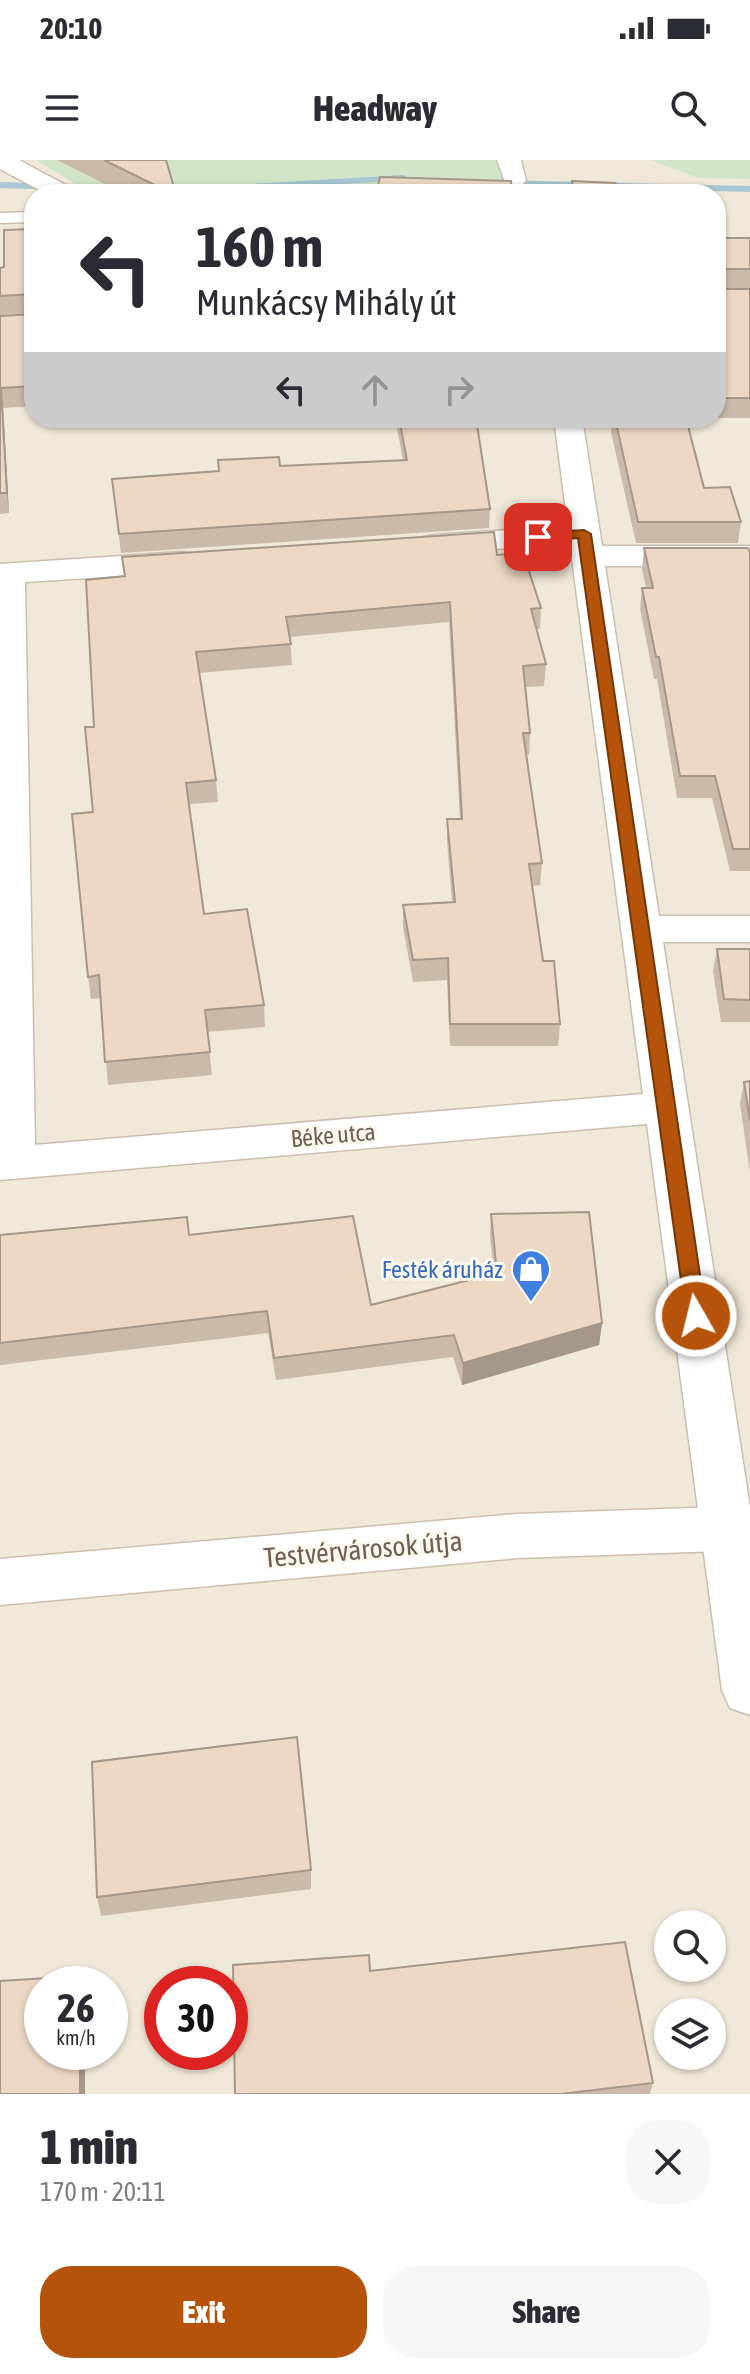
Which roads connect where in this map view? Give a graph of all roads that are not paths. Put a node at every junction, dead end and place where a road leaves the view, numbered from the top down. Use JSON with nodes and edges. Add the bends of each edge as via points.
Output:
{"nodes":[{"id":1,"x":1,"y":160,"type":"edge"},
{"id":2,"x":46,"y":184,"type":"edge"},
{"id":3,"x":24,"y":217,"type":"edge"},
{"id":4,"x":0,"y":218,"type":"edge"},
{"id":5,"x":569,"y":428,"type":"edge"},
{"id":6,"x":586,"y":545,"type":"junction"},
{"id":7,"x":413,"y":546,"type":"edge"},
{"id":8,"x":750,"y":556,"type":"edge"},
{"id":9,"x":211,"y":560,"type":"edge"},
{"id":10,"x":4,"y":574,"type":"edge"},
{"id":11,"x":639,"y":929,"type":"junction"},
{"id":12,"x":750,"y":929,"type":"edge"},
{"id":13,"x":666,"y":1107,"type":"junction"},
{"id":14,"x":7,"y":1163,"type":"edge"},
{"id":15,"x":739,"y":1528,"type":"edge"},
{"id":16,"x":0,"y":1582,"type":"edge"},
{"id":17,"x":750,"y":1690,"type":"edge"}],
"edges":[{"from":1,"to":2,"type":"street"},
{"from":3,"to":4,"type":"lane"},
{"from":5,"to":6,"type":"street"},
{"from":6,"to":7,"type":"street"},
{"from":6,"to":8,"type":"street"},
{"from":6,"to":11,"type":"street"},
{"from":9,"to":10,"type":"street"},
{"from":10,"to":14,"type":"street"},
{"from":11,"to":12,"type":"street"},
{"from":11,"to":13,"type":"street"},
{"from":13,"to":14,"type":"street","name":"Béke utca"},
{"from":13,"to":15,"type":"street"},
{"from":15,"to":16,"type":"street","name":"Testvérvárosok útja","via":[[517,1536]]},
{"from":15,"to":17,"type":"street"}]}
